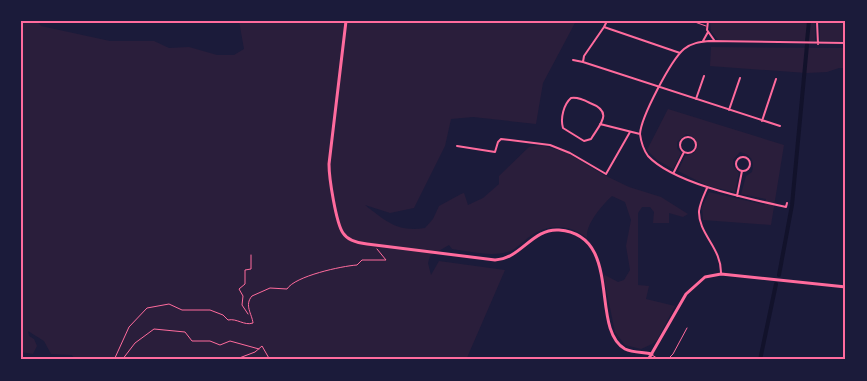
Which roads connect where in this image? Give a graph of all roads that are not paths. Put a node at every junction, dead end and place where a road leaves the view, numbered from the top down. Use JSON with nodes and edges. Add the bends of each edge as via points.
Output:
{"nodes":[{"id":1,"x":346,"y":21,"type":"edge"},
{"id":2,"x":607,"y":21,"type":"edge"},
{"id":3,"x":692,"y":21,"type":"edge"},
{"id":4,"x":708,"y":21,"type":"edge"},
{"id":5,"x":817,"y":21,"type":"edge"},
{"id":6,"x":706,"y":26,"type":"junction"},
{"id":7,"x":604,"y":27,"type":"junction"},
{"id":8,"x":708,"y":32,"type":"junction"},
{"id":9,"x":702,"y":41,"type":"junction"},
{"id":10,"x":716,"y":42,"type":"junction"},
{"id":11,"x":846,"y":43,"type":"edge"},
{"id":12,"x":818,"y":44,"type":"junction"},
{"id":13,"x":680,"y":53,"type":"junction"},
{"id":14,"x":573,"y":60,"type":"dead end"},
{"id":15,"x":583,"y":62,"type":"junction"},
{"id":16,"x":704,"y":76,"type":"dead end"},
{"id":17,"x":740,"y":78,"type":"dead end"},
{"id":18,"x":776,"y":79,"type":"dead end"},
{"id":19,"x":660,"y":87,"type":"junction"},
{"id":20,"x":696,"y":99,"type":"junction"},
{"id":21,"x":729,"y":110,"type":"junction"},
{"id":22,"x":762,"y":120,"type":"junction"},
{"id":23,"x":600,"y":124,"type":"junction"},
{"id":24,"x":780,"y":126,"type":"dead end"},
{"id":25,"x":630,"y":132,"type":"junction"},
{"id":26,"x":640,"y":134,"type":"junction"},
{"id":27,"x":458,"y":146,"type":"dead end"},
{"id":28,"x":684,"y":152,"type":"junction"},
{"id":29,"x":742,"y":171,"type":"junction"},
{"id":30,"x":674,"y":172,"type":"junction"},
{"id":31,"x":706,"y":188,"type":"junction"},
{"id":32,"x":738,"y":196,"type":"junction"},
{"id":33,"x":787,"y":202,"type":"dead end"},
{"id":34,"x":721,"y":274,"type":"junction"},
{"id":35,"x":846,"y":287,"type":"edge"},
{"id":36,"x":687,"y":328,"type":"dead end"},
{"id":37,"x":651,"y":354,"type":"junction"},
{"id":38,"x":648,"y":360,"type":"edge"},
{"id":39,"x":660,"y":360,"type":"edge"},
{"id":40,"x":667,"y":360,"type":"edge"}],
"edges":[{"from":1,"to":37,"type":"main road","via":[[330,149],[330,178],[343,234],[357,242],[378,246],[499,260],[515,254],[547,231],[570,232],[584,240],[595,253],[617,342],[630,351]]},
{"from":2,"to":7,"type":"street"},
{"from":3,"to":6,"type":"lane"},
{"from":4,"to":6,"type":"street"},
{"from":5,"to":12,"type":"street"},
{"from":6,"to":8,"type":"street"},
{"from":7,"to":13,"type":"street"},
{"from":7,"to":15,"type":"street"},
{"from":8,"to":9,"type":"street"},
{"from":8,"to":10,"type":"street"},
{"from":9,"to":10,"type":"street"},
{"from":9,"to":13,"type":"street"},
{"from":10,"to":12,"type":"street"},
{"from":11,"to":12,"type":"street"},
{"from":13,"to":19,"type":"street"},
{"from":14,"to":15,"type":"street"},
{"from":15,"to":19,"type":"street"},
{"from":16,"to":20,"type":"street"},
{"from":17,"to":21,"type":"street"},
{"from":18,"to":22,"type":"street"},
{"from":19,"to":20,"type":"street"},
{"from":19,"to":26,"type":"street","via":[[642,121]]},
{"from":20,"to":21,"type":"street"},
{"from":21,"to":22,"type":"street"},
{"from":22,"to":24,"type":"street"},
{"from":23,"to":23,"type":"street","via":[[604,110],[599,106],[577,98],[566,102],[561,122],[563,128],[584,140],[590,139]]},
{"from":23,"to":25,"type":"street"},
{"from":25,"to":26,"type":"street"},
{"from":25,"to":27,"type":"street","via":[[606,174],[564,150],[542,144],[501,139],[495,152]]},
{"from":26,"to":30,"type":"street","via":[[648,156]]},
{"from":28,"to":28,"type":"street","via":[[681,142],[684,138],[691,139],[695,148],[692,152]]},
{"from":28,"to":30,"type":"street"},
{"from":29,"to":29,"type":"street","via":[[750,165],[750,160],[744,156],[736,161],[736,166]]},
{"from":29,"to":32,"type":"street"},
{"from":30,"to":31,"type":"street"},
{"from":31,"to":32,"type":"street"},
{"from":31,"to":34,"type":"street","via":[[700,219],[722,262]]},
{"from":32,"to":33,"type":"street","via":[[786,207]]},
{"from":34,"to":35,"type":"main road"},
{"from":34,"to":37,"type":"main road","via":[[707,276],[691,288]]},
{"from":36,"to":40,"type":"lane"},
{"from":37,"to":38,"type":"main road"},
{"from":37,"to":39,"type":"lane"}]}
